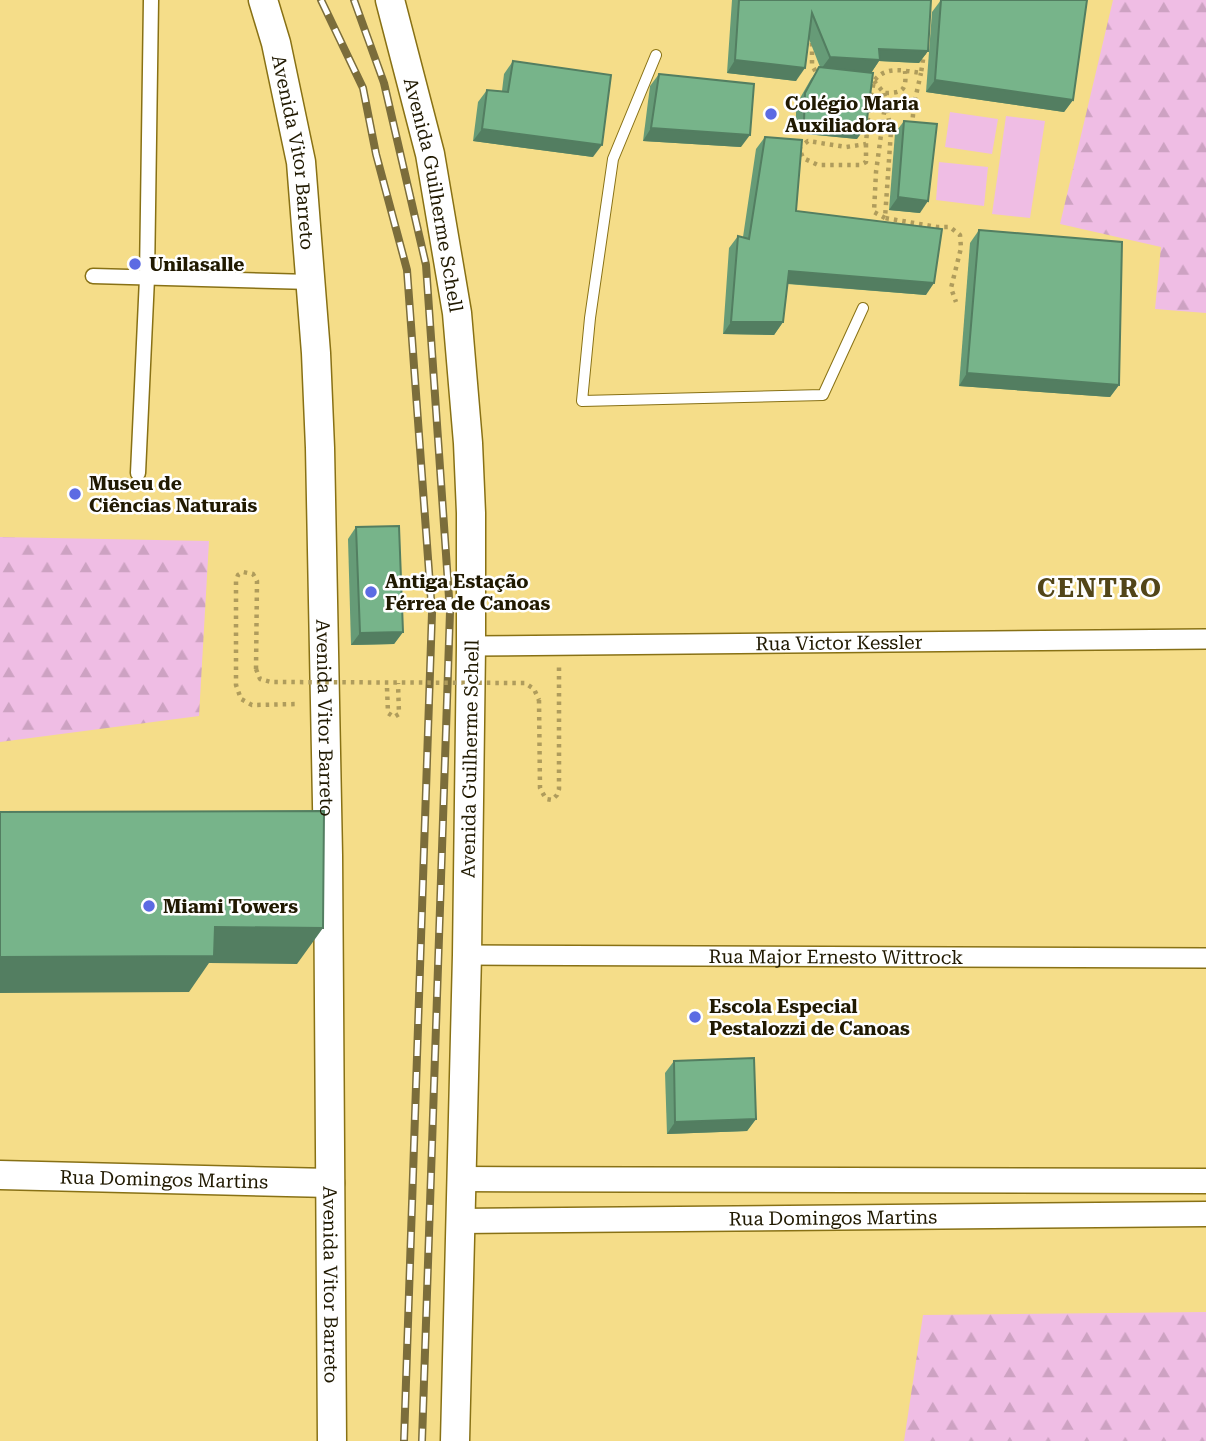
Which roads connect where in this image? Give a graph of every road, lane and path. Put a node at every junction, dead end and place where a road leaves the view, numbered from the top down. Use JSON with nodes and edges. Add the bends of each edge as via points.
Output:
{"nodes":[{"id":1,"x":150,"y":0,"type":"edge"},
{"id":2,"x":263,"y":0,"type":"edge"},
{"id":3,"x":390,"y":0,"type":"edge"},
{"id":4,"x":813,"y":36,"type":"edge"},
{"id":5,"x":924,"y":48,"type":"edge"},
{"id":6,"x":656,"y":55,"type":"dead end"},
{"id":7,"x":905,"y":71,"type":"junction"},
{"id":8,"x":921,"y":73,"type":"junction"},
{"id":9,"x":818,"y":75,"type":"edge"},
{"id":10,"x":866,"y":80,"type":"edge"},
{"id":11,"x":874,"y":81,"type":"junction"},
{"id":12,"x":884,"y":93,"type":"junction"},
{"id":13,"x":885,"y":105,"type":"junction"},
{"id":14,"x":891,"y":131,"type":"junction"},
{"id":15,"x":866,"y":144,"type":"junction"},
{"id":16,"x":884,"y":218,"type":"junction"},
{"id":17,"x":93,"y":276,"type":"dead end"},
{"id":18,"x":147,"y":278,"type":"junction"},
{"id":19,"x":311,"y":282,"type":"junction"},
{"id":20,"x":956,"y":302,"type":"dead end"},
{"id":21,"x":863,"y":308,"type":"dead end"},
{"id":22,"x":138,"y":473,"type":"dead end"},
{"id":23,"x":1206,"y":639,"type":"edge"},
{"id":24,"x":471,"y":646,"type":"junction"},
{"id":25,"x":559,"y":676,"type":"dead end"},
{"id":26,"x":398,"y":683,"type":"junction"},
{"id":27,"x":387,"y":688,"type":"dead end"},
{"id":28,"x":324,"y":704,"type":"junction"},
{"id":29,"x":467,"y":955,"type":"junction"},
{"id":30,"x":1206,"y":958,"type":"edge"},
{"id":31,"x":0,"y":1175,"type":"edge"},
{"id":32,"x":461,"y":1179,"type":"junction"},
{"id":33,"x":593,"y":1179,"type":"junction"},
{"id":34,"x":1206,"y":1181,"type":"edge"},
{"id":35,"x":330,"y":1183,"type":"junction"},
{"id":36,"x":1206,"y":1214,"type":"edge"},
{"id":37,"x":460,"y":1221,"type":"junction"},
{"id":38,"x":593,"y":1221,"type":"junction"},
{"id":39,"x":332,"y":1441,"type":"edge"},
{"id":40,"x":455,"y":1441,"type":"edge"}],
"edges":[{"from":1,"to":18,"type":"street"},
{"from":2,"to":19,"type":"main road","name":"Avenida Vitor Barreto","via":[[300,162]]},
{"from":3,"to":24,"type":"main road","name":"Avenida Guilherme Schell","via":[[430,154],[457,313],[469,455]]},
{"from":4,"to":9,"type":"path","via":[[812,65]]},
{"from":5,"to":8,"type":"path"},
{"from":6,"to":21,"type":"lane","via":[[613,159],[582,401],[823,395]]},
{"from":7,"to":8,"type":"path"},
{"from":7,"to":11,"type":"path","via":[[887,70]]},
{"from":7,"to":12,"type":"path","via":[[904,88]]},
{"from":8,"to":14,"type":"path","via":[[913,125]]},
{"from":10,"to":11,"type":"path"},
{"from":11,"to":12,"type":"path"},
{"from":11,"to":15,"type":"path"},
{"from":12,"to":13,"type":"path"},
{"from":13,"to":14,"type":"path"},
{"from":13,"to":16,"type":"path","via":[[873,196],[874,212]]},
{"from":14,"to":16,"type":"path"},
{"from":15,"to":15,"type":"path","via":[[846,147],[808,141],[799,148],[803,158],[818,166],[860,165],[866,162]]},
{"from":16,"to":20,"type":"path","via":[[950,227],[960,235],[951,288]]},
{"from":17,"to":18,"type":"street"},
{"from":18,"to":19,"type":"street"},
{"from":18,"to":22,"type":"street"},
{"from":19,"to":28,"type":"main road","name":"Avenida Vitor Barreto","via":[[320,448]]},
{"from":23,"to":24,"type":"street","name":"Rua Victor Kessler"},
{"from":24,"to":29,"type":"main road","name":"Avenida Guilherme Schell"},
{"from":25,"to":26,"type":"path","bridge":true,"via":[[559,789],[552,800],[546,799],[540,788],[539,699],[534,689],[525,683]]},
{"from":26,"to":27,"type":"path","via":[[399,713],[394,716],[388,713]]},
{"from":26,"to":28,"type":"path","bridge":true,"via":[[260,679],[256,669],[257,581],[253,574],[243,572],[236,578],[236,685],[242,699],[252,705]]},
{"from":28,"to":35,"type":"main road","name":"Avenida Vitor Barreto"},
{"from":29,"to":30,"type":"street","name":"Rua Major Ernesto Wittrock"},
{"from":29,"to":32,"type":"main road","name":"Avenida Guilherme Schell"},
{"from":31,"to":35,"type":"main road","name":"Rua Domingos Martins"},
{"from":32,"to":33,"type":"street","name":"Rua Domingos Martins"},
{"from":32,"to":37,"type":"main road","name":"Avenida Guilherme Schell"},
{"from":33,"to":34,"type":"street","name":"Rua Domingos Martins"},
{"from":33,"to":38,"type":"street"},
{"from":35,"to":39,"type":"main road","name":"Avenida Vitor Barreto"},
{"from":36,"to":38,"type":"street","name":"Rua Domingos Martins"},
{"from":37,"to":38,"type":"street","name":"Rua Domingos Martins"},
{"from":37,"to":40,"type":"main road","name":"Avenida Guilherme Schell"}]}
